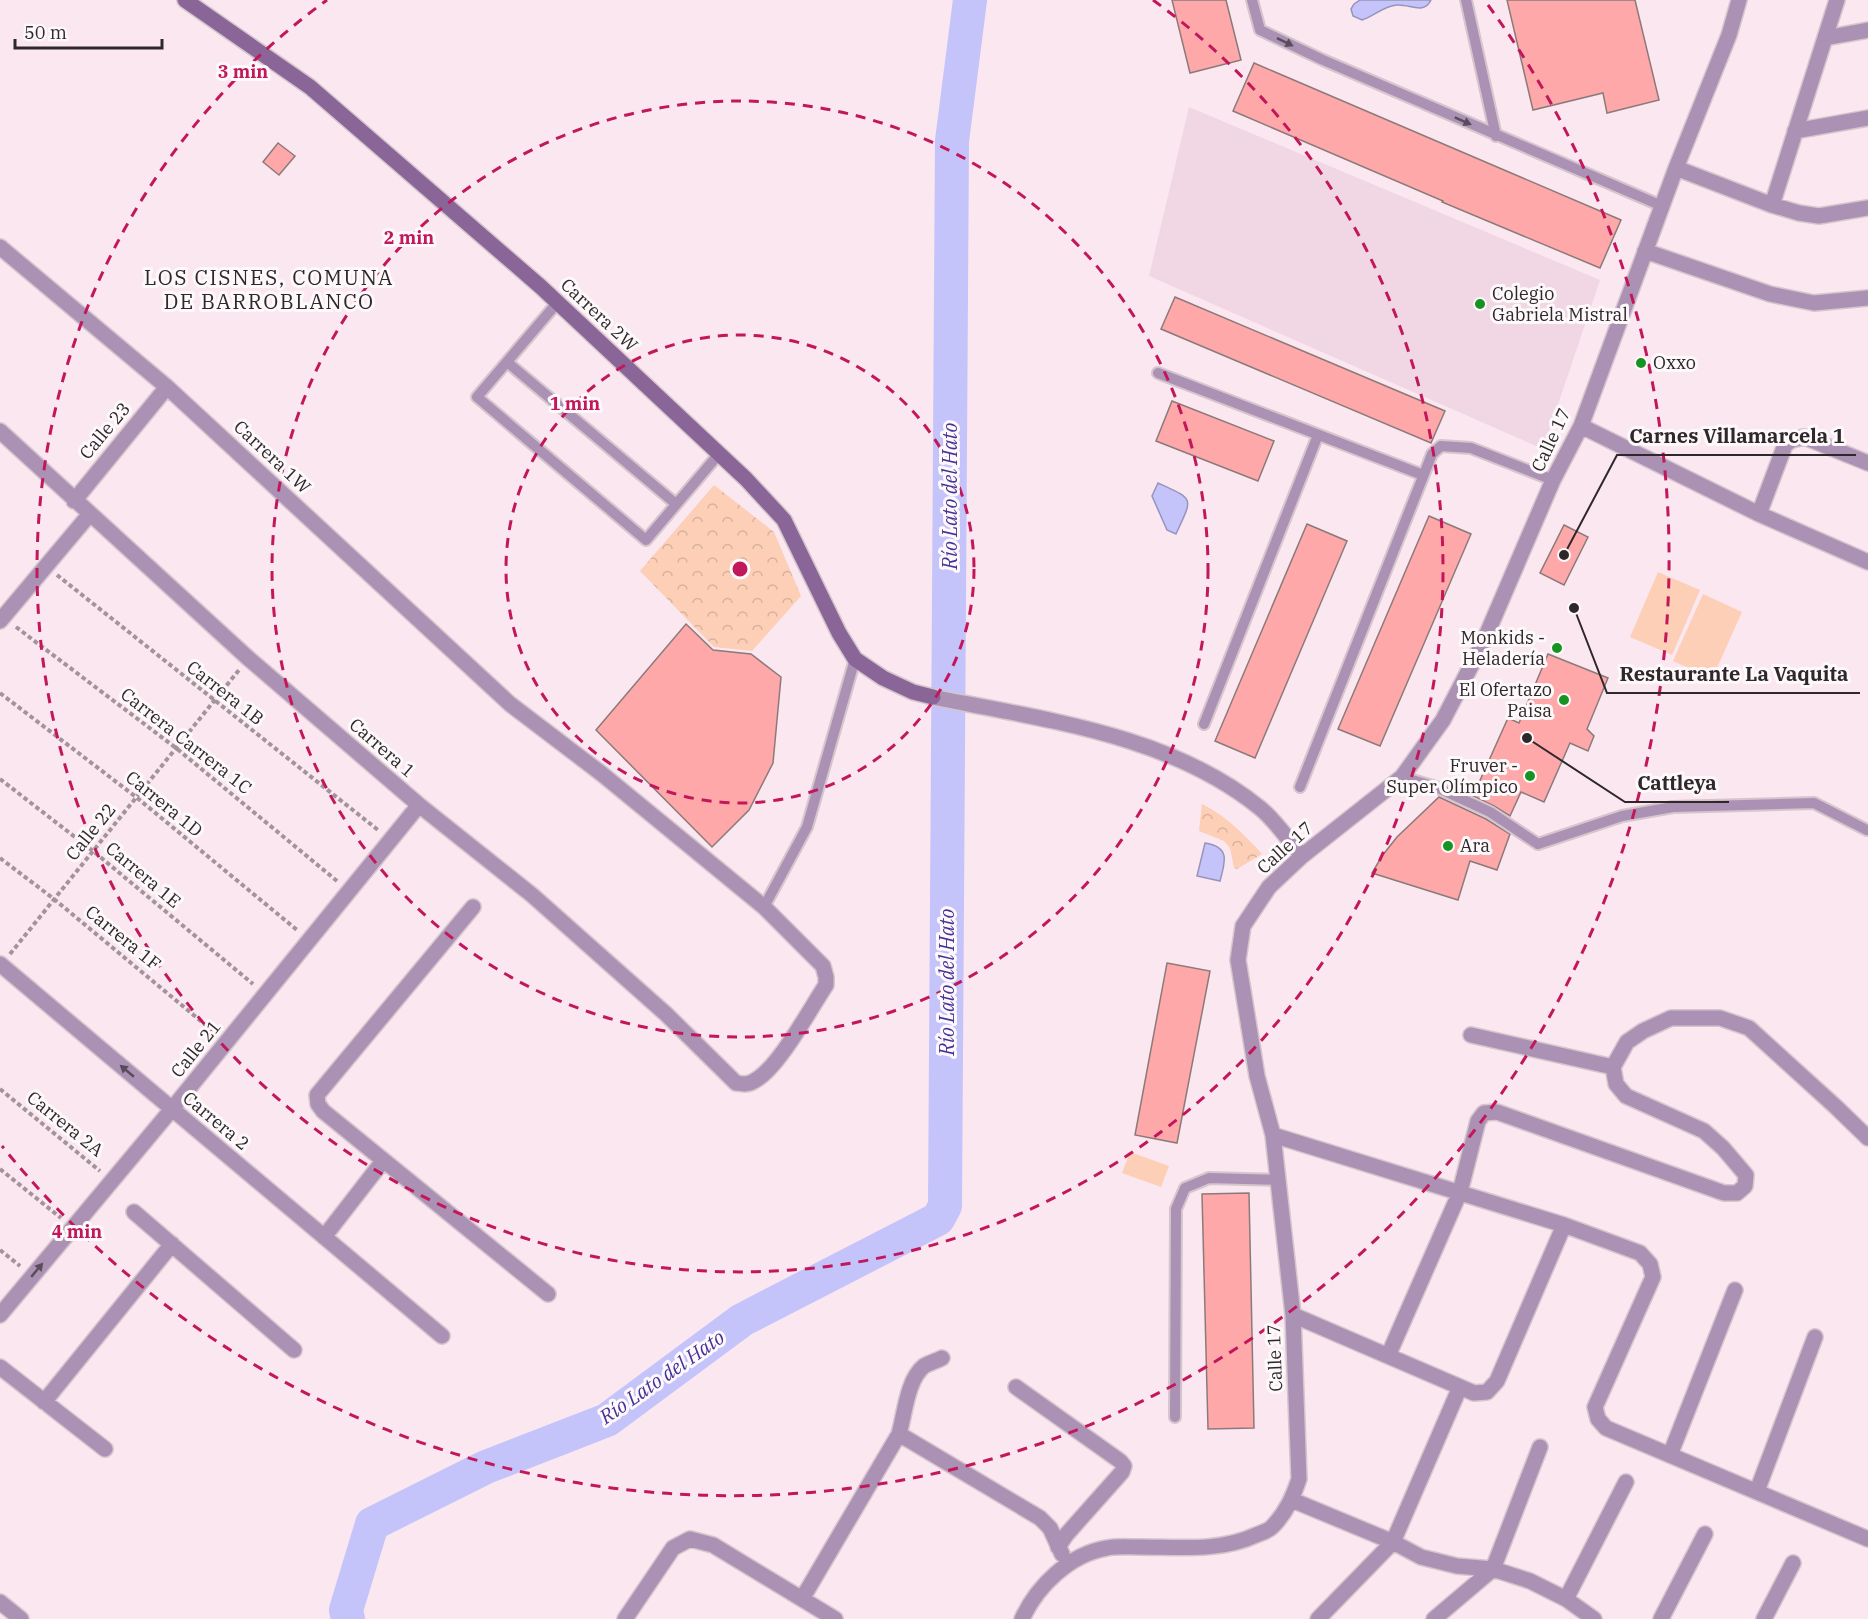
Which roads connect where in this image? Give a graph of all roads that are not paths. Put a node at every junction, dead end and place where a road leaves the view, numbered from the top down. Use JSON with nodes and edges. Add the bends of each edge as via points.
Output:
{"nodes":[{"id":1,"x":185,"y":0,"type":"edge"},
{"id":2,"x":1252,"y":0,"type":"edge"},
{"id":3,"x":1466,"y":0,"type":"edge"},
{"id":4,"x":1739,"y":0,"type":"edge"},
{"id":5,"x":1837,"y":0,"type":"edge"},
{"id":6,"x":1868,"y":30,"type":"edge"},
{"id":7,"x":1825,"y":38,"type":"junction"},
{"id":8,"x":1868,"y":118,"type":"edge"},
{"id":9,"x":1795,"y":131,"type":"junction"},
{"id":10,"x":1496,"y":136,"type":"junction"},
{"id":11,"x":1676,"y":168,"type":"junction"},
{"id":12,"x":1772,"y":205,"type":"junction"},
{"id":13,"x":1662,"y":206,"type":"junction"},
{"id":14,"x":1868,"y":208,"type":"edge"},
{"id":15,"x":0,"y":247,"type":"edge"},
{"id":16,"x":1646,"y":251,"type":"junction"},
{"id":17,"x":1868,"y":298,"type":"edge"},
{"id":18,"x":557,"y":303,"type":"junction"},
{"id":19,"x":507,"y":362,"type":"junction"},
{"id":20,"x":1158,"y":373,"type":"dead end"},
{"id":21,"x":167,"y":387,"type":"junction"},
{"id":22,"x":1581,"y":426,"type":"junction"},
{"id":23,"x":0,"y":431,"type":"edge"},
{"id":24,"x":1318,"y":435,"type":"junction"},
{"id":25,"x":718,"y":455,"type":"junction"},
{"id":26,"x":1868,"y":463,"type":"edge"},
{"id":27,"x":1423,"y":475,"type":"junction"},
{"id":28,"x":1553,"y":480,"type":"junction"},
{"id":29,"x":74,"y":501,"type":"junction"},
{"id":30,"x":676,"y":504,"type":"junction"},
{"id":31,"x":1759,"y":514,"type":"junction"},
{"id":32,"x":89,"y":515,"type":"junction"},
{"id":33,"x":1868,"y":562,"type":"edge"},
{"id":34,"x":1,"y":619,"type":"edge"},
{"id":35,"x":855,"y":659,"type":"junction"},
{"id":36,"x":1204,"y":724,"type":"dead end"},
{"id":37,"x":1402,"y":777,"type":"junction"},
{"id":38,"x":1300,"y":787,"type":"dead end"},
{"id":39,"x":419,"y":805,"type":"junction"},
{"id":40,"x":1867,"y":830,"type":"edge"},
{"id":41,"x":1302,"y":856,"type":"junction"},
{"id":42,"x":472,"y":907,"type":"dead end"},
{"id":43,"x":764,"y":907,"type":"junction"},
{"id":44,"x":1,"y":964,"type":"edge"},
{"id":45,"x":1471,"y":1035,"type":"dead end"},
{"id":46,"x":1612,"y":1067,"type":"junction"},
{"id":47,"x":746,"y":1084,"type":"joint"},
{"id":48,"x":172,"y":1109,"type":"junction"},
{"id":49,"x":1274,"y":1135,"type":"junction"},
{"id":50,"x":1868,"y":1138,"type":"edge"},
{"id":51,"x":383,"y":1161,"type":"junction"},
{"id":52,"x":1279,"y":1180,"type":"junction"},
{"id":53,"x":1460,"y":1192,"type":"junction"},
{"id":54,"x":134,"y":1212,"type":"dead end"},
{"id":55,"x":1564,"y":1225,"type":"junction"},
{"id":56,"x":324,"y":1237,"type":"junction"},
{"id":57,"x":172,"y":1244,"type":"junction"},
{"id":58,"x":1735,"y":1290,"type":"dead end"},
{"id":59,"x":548,"y":1294,"type":"dead end"},
{"id":60,"x":0,"y":1315,"type":"edge"},
{"id":61,"x":1293,"y":1315,"type":"junction"},
{"id":62,"x":442,"y":1336,"type":"dead end"},
{"id":63,"x":1815,"y":1337,"type":"dead end"},
{"id":64,"x":294,"y":1350,"type":"dead end"},
{"id":65,"x":1388,"y":1356,"type":"junction"},
{"id":66,"x":942,"y":1359,"type":"dead end"},
{"id":67,"x":0,"y":1367,"type":"edge"},
{"id":68,"x":1460,"y":1386,"type":"junction"},
{"id":69,"x":1016,"y":1387,"type":"dead end"},
{"id":70,"x":45,"y":1402,"type":"junction"},
{"id":71,"x":1174,"y":1417,"type":"dead end"},
{"id":72,"x":899,"y":1434,"type":"junction"},
{"id":73,"x":1540,"y":1447,"type":"dead end"},
{"id":74,"x":105,"y":1449,"type":"dead end"},
{"id":75,"x":1670,"y":1455,"type":"junction"},
{"id":76,"x":1626,"y":1482,"type":"dead end"},
{"id":77,"x":1757,"y":1491,"type":"junction"},
{"id":78,"x":1292,"y":1500,"type":"junction"},
{"id":79,"x":1705,"y":1534,"type":"dead end"},
{"id":80,"x":1868,"y":1539,"type":"edge"},
{"id":81,"x":1392,"y":1542,"type":"junction"},
{"id":82,"x":1058,"y":1546,"type":"junction"},
{"id":83,"x":1793,"y":1563,"type":"dead end"},
{"id":84,"x":1066,"y":1564,"type":"junction"},
{"id":85,"x":1493,"y":1569,"type":"junction"},
{"id":86,"x":802,"y":1599,"type":"junction"},
{"id":87,"x":1566,"y":1599,"type":"junction"},
{"id":88,"x":0,"y":1602,"type":"edge"},
{"id":89,"x":21,"y":1619,"type":"edge"},
{"id":90,"x":625,"y":1619,"type":"edge"},
{"id":91,"x":835,"y":1619,"type":"edge"},
{"id":92,"x":1022,"y":1619,"type":"edge"},
{"id":93,"x":1318,"y":1619,"type":"edge"},
{"id":94,"x":1434,"y":1619,"type":"edge"},
{"id":95,"x":1594,"y":1619,"type":"edge"},
{"id":96,"x":1661,"y":1619,"type":"edge"},
{"id":97,"x":1764,"y":1619,"type":"edge"}],
"edges":[{"from":1,"to":18,"type":"street","name":"Carrera 2W","via":[[310,87]]},
{"from":2,"to":10,"type":"lane","one_way":true,"via":[[1260,30]]},
{"from":3,"to":10,"type":"lane"},
{"from":4,"to":11,"type":"street","name":"Calle 17"},
{"from":5,"to":7,"type":"street"},
{"from":6,"to":7,"type":"street"},
{"from":7,"to":9,"type":"street"},
{"from":8,"to":9,"type":"street"},
{"from":9,"to":12,"type":"street"},
{"from":10,"to":13,"type":"lane"},
{"from":11,"to":12,"type":"street"},
{"from":11,"to":13,"type":"street","name":"Calle 17"},
{"from":12,"to":14,"type":"street","via":[[1819,216]]},
{"from":13,"to":16,"type":"street","name":"Calle 17"},
{"from":15,"to":21,"type":"street","name":"Carrera 1W"},
{"from":16,"to":17,"type":"street","via":[[1770,294],[1814,303]]},
{"from":16,"to":22,"type":"street","name":"Calle 17"},
{"from":18,"to":19,"type":"lane"},
{"from":18,"to":25,"type":"street","name":"Carrera 2W"},
{"from":19,"to":30,"type":"lane"},
{"from":19,"to":30,"type":"lane","via":[[477,397],[646,540]]},
{"from":20,"to":24,"type":"lane"},
{"from":21,"to":29,"type":"street","name":"Calle 23"},
{"from":21,"to":43,"type":"street","name":"Carrera 1W","via":[[510,704]]},
{"from":22,"to":28,"type":"street","name":"Calle 17"},
{"from":22,"to":31,"type":"street"},
{"from":23,"to":29,"type":"street","name":"Carrera 1"},
{"from":24,"to":27,"type":"lane"},
{"from":24,"to":36,"type":"lane"},
{"from":25,"to":30,"type":"lane"},
{"from":25,"to":35,"type":"street","name":"Carrera 2W","via":[[784,520]]},
{"from":26,"to":31,"type":"street","via":[[1804,437],[1792,440],[1785,445]]},
{"from":27,"to":28,"type":"lane","via":[[1432,454],[1441,446],[1472,448]]},
{"from":27,"to":38,"type":"lane"},
{"from":28,"to":37,"type":"street","name":"Calle 17","via":[[1483,643],[1443,720]]},
{"from":29,"to":32,"type":"street","name":"Carrera 1"},
{"from":31,"to":33,"type":"street"},
{"from":32,"to":34,"type":"street"},
{"from":32,"to":39,"type":"street","name":"Carrera 1"},
{"from":35,"to":41,"type":"street","name":"Carrera 2W","via":[[913,692],[1131,740],[1190,765],[1261,809]]},
{"from":35,"to":43,"type":"lane","via":[[807,827]]},
{"from":37,"to":40,"type":"lane","via":[[1436,787],[1490,812],[1538,844],[1622,816],[1673,807],[1814,803]]},
{"from":37,"to":41,"type":"street","name":"Calle 17"},
{"from":39,"to":47,"type":"street","name":"Carrera 1","via":[[532,895],[666,1014],[736,1083]]},
{"from":39,"to":48,"type":"street","name":"Calle 21"},
{"from":41,"to":49,"type":"street","name":"Calle 17","via":[[1269,887],[1243,926],[1238,960],[1257,1076]]},
{"from":42,"to":51,"type":"street","via":[[317,1095],[323,1111]]},
{"from":43,"to":47,"type":"street","name":"Carrera 1W","via":[[824,966],[826,985],[779,1057],[766,1073]]},
{"from":48,"to":44,"type":"street","name":"Carrera 2","one_way":true},
{"from":45,"to":46,"type":"street"},
{"from":46,"to":50,"type":"street","via":[[1626,1042],[1671,1018],[1720,1018],[1749,1028]]},
{"from":46,"to":53,"type":"street","via":[[1616,1084],[1626,1096],[1711,1137],[1746,1175],[1745,1186],[1737,1193],[1724,1194],[1497,1113],[1484,1113],[1478,1121]]},
{"from":48,"to":56,"type":"street","name":"Carrera 2"},
{"from":60,"to":48,"type":"street","name":"Calle 21","one_way":true},
{"from":49,"to":52,"type":"street","name":"Calle 17"},
{"from":49,"to":53,"type":"street"},
{"from":51,"to":56,"type":"street"},
{"from":51,"to":59,"type":"street"},
{"from":52,"to":61,"type":"street","name":"Calle 17"},
{"from":52,"to":71,"type":"lane","via":[[1209,1178],[1185,1188],[1176,1209]]},
{"from":53,"to":55,"type":"street"},
{"from":53,"to":65,"type":"street"},
{"from":54,"to":57,"type":"street"},
{"from":55,"to":68,"type":"street","via":[[1497,1381],[1487,1392]]},
{"from":55,"to":75,"type":"street","via":[[1640,1253],[1650,1264],[1653,1277],[1595,1407],[1606,1428]]},
{"from":56,"to":62,"type":"street","name":"Carrera 2"},
{"from":57,"to":64,"type":"street"},
{"from":57,"to":70,"type":"street"},
{"from":58,"to":75,"type":"street"},
{"from":61,"to":65,"type":"street"},
{"from":61,"to":78,"type":"street","name":"Calle 17","via":[[1299,1479]]},
{"from":63,"to":77,"type":"street"},
{"from":65,"to":68,"type":"street"},
{"from":66,"to":72,"type":"street","via":[[924,1366],[914,1379]]},
{"from":67,"to":70,"type":"street"},
{"from":68,"to":81,"type":"street"},
{"from":69,"to":82,"type":"street","via":[[1124,1466]]},
{"from":70,"to":74,"type":"street"},
{"from":72,"to":82,"type":"street","via":[[1040,1518],[1050,1528]]},
{"from":72,"to":86,"type":"street"},
{"from":73,"to":85,"type":"street"},
{"from":75,"to":77,"type":"street"},
{"from":76,"to":87,"type":"street"},
{"from":77,"to":80,"type":"street"},
{"from":78,"to":81,"type":"street"},
{"from":78,"to":84,"type":"street","name":"Calle 17","via":[[1271,1528],[1246,1540],[1221,1546],[1108,1547]]},
{"from":79,"to":96,"type":"street"},
{"from":81,"to":85,"type":"street","via":[[1421,1557]]},
{"from":81,"to":93,"type":"street"},
{"from":82,"to":84,"type":"street"},
{"from":83,"to":97,"type":"street"},
{"from":84,"to":92,"type":"street","name":"Calle 17","via":[[1046,1584]]},
{"from":85,"to":87,"type":"street"},
{"from":85,"to":94,"type":"street"},
{"from":86,"to":90,"type":"street","via":[[713,1545],[690,1539],[673,1548]]},
{"from":86,"to":91,"type":"street"},
{"from":87,"to":95,"type":"street"},
{"from":88,"to":89,"type":"street"}]}
